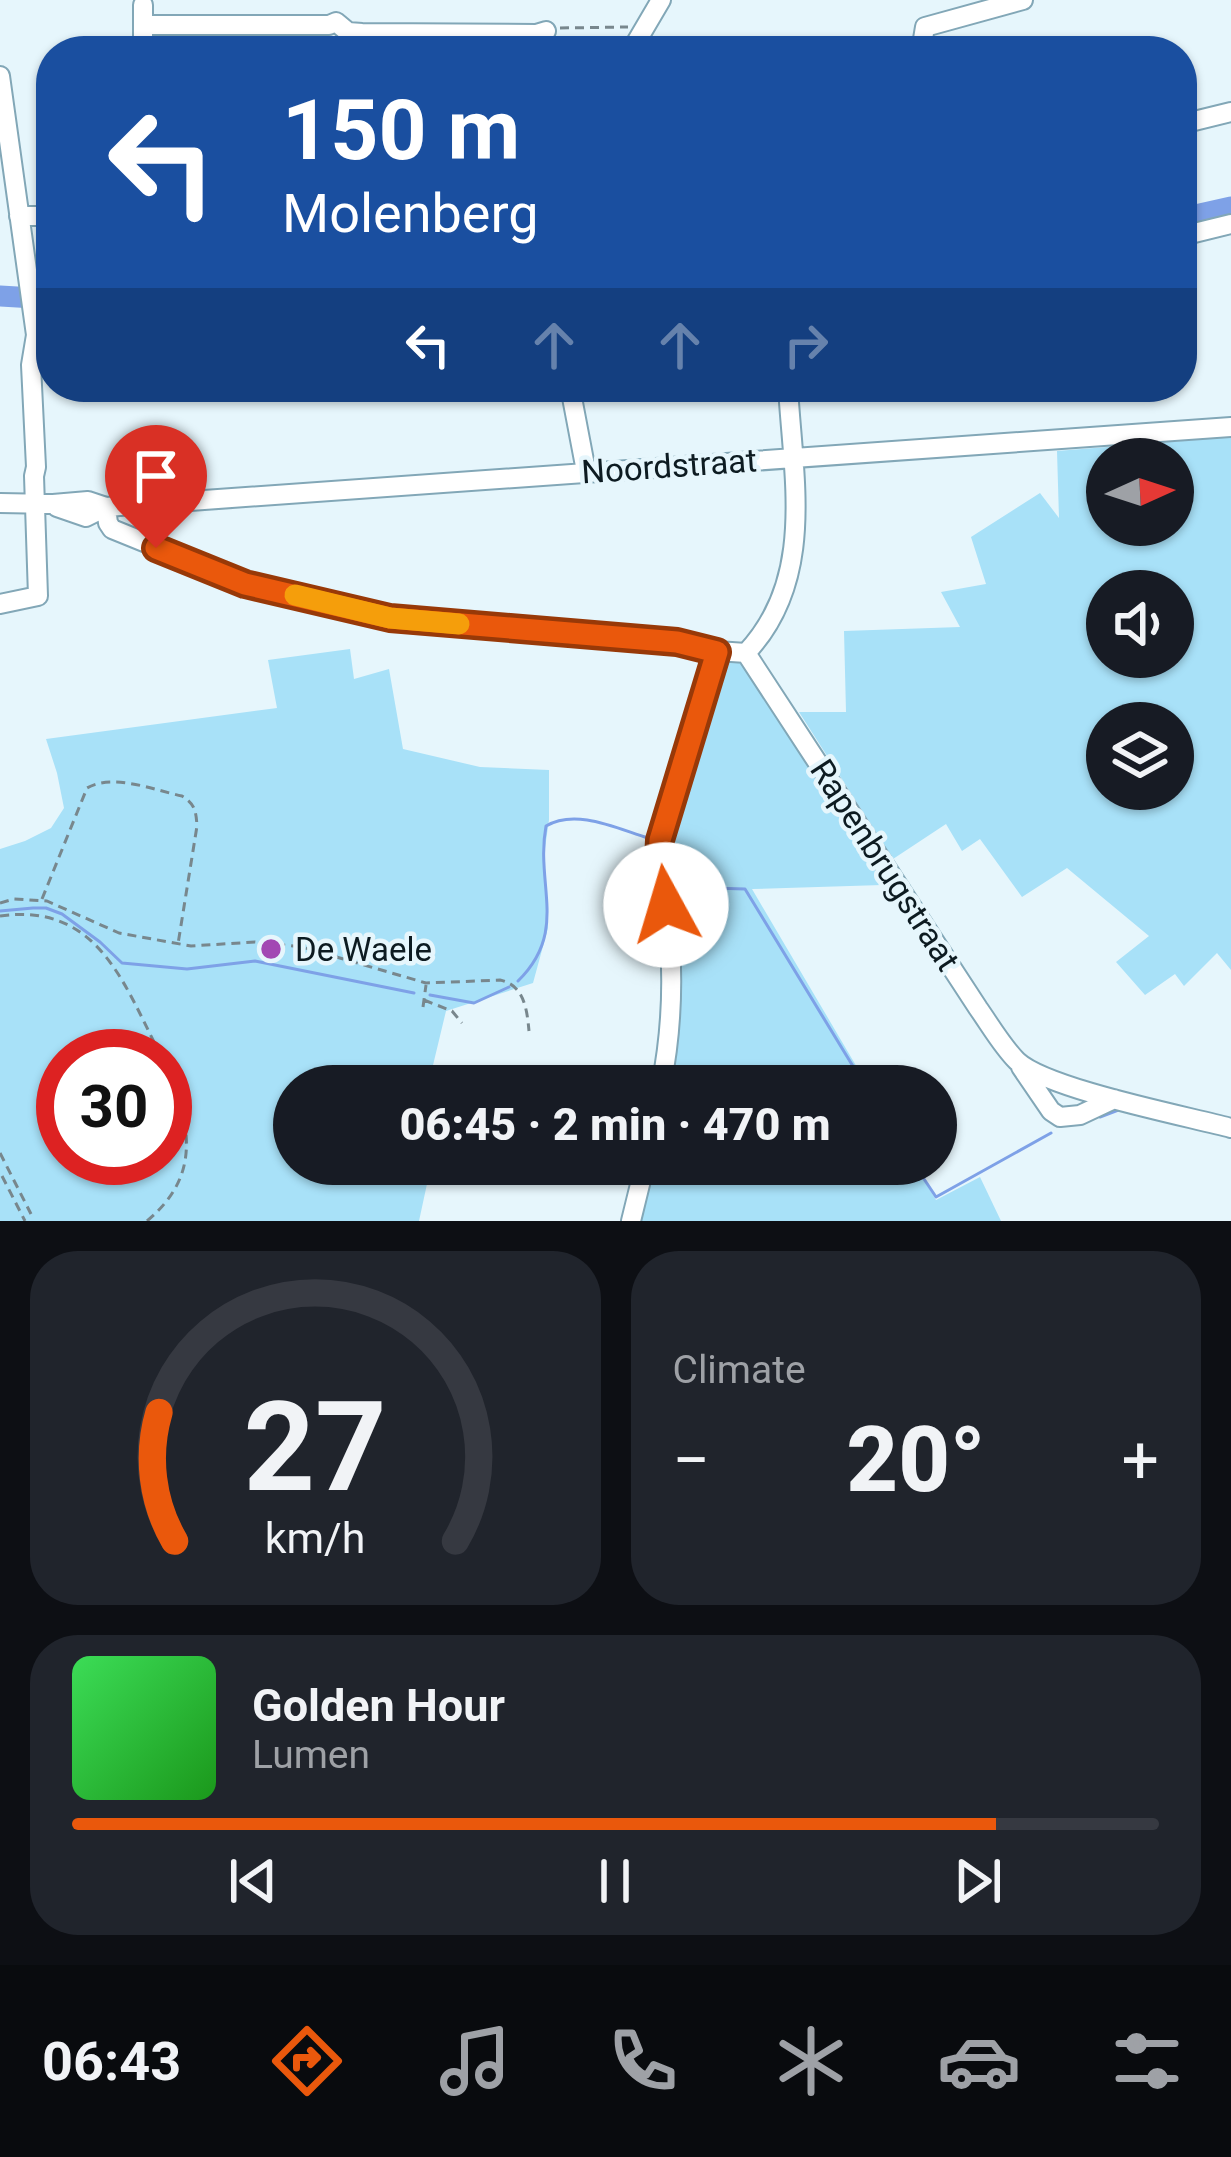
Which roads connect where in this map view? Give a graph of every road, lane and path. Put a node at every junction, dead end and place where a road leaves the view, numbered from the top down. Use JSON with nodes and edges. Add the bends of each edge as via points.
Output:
{"nodes":[{"id":1,"x":339,"y":0,"type":"edge"},
{"id":2,"x":661,"y":0,"type":"edge"},
{"id":3,"x":1023,"y":0,"type":"edge"},
{"id":4,"x":143,"y":4,"type":"dead end"},
{"id":5,"x":336,"y":22,"type":"junction"},
{"id":6,"x":144,"y":25,"type":"junction"},
{"id":7,"x":546,"y":31,"type":"joint"},
{"id":8,"x":643,"y":31,"type":"junction"},
{"id":9,"x":143,"y":36,"type":"edge"},
{"id":10,"x":640,"y":36,"type":"edge"},
{"id":11,"x":924,"y":36,"type":"edge"},
{"id":12,"x":0,"y":76,"type":"edge"},
{"id":13,"x":1231,"y":112,"type":"edge"},
{"id":14,"x":1197,"y":120,"type":"edge"},
{"id":15,"x":19,"y":216,"type":"junction"},
{"id":16,"x":36,"y":217,"type":"edge"},
{"id":17,"x":1231,"y":224,"type":"edge"},
{"id":18,"x":1197,"y":232,"type":"edge"},
{"id":19,"x":36,"y":318,"type":"edge"},
{"id":20,"x":36,"y":353,"type":"edge"},
{"id":21,"x":573,"y":402,"type":"edge"},
{"id":22,"x":789,"y":402,"type":"edge"},
{"id":23,"x":1231,"y":427,"type":"edge"},
{"id":24,"x":794,"y":458,"type":"junction"},
{"id":25,"x":586,"y":471,"type":"junction"},
{"id":26,"x":0,"y":503,"type":"edge"},
{"id":27,"x":45,"y":504,"type":"junction"},
{"id":28,"x":106,"y":507,"type":"junction"},
{"id":29,"x":0,"y":604,"type":"edge"},
{"id":30,"x":717,"y":652,"type":"junction"},
{"id":31,"x":746,"y":652,"type":"junction"},
{"id":32,"x":42,"y":901,"type":"junction"},
{"id":33,"x":0,"y":903,"type":"edge"},
{"id":34,"x":0,"y":916,"type":"edge"},
{"id":35,"x":178,"y":944,"type":"junction"},
{"id":36,"x":426,"y":983,"type":"junction"},
{"id":37,"x":462,"y":1024,"type":"dead end"},
{"id":38,"x":146,"y":1029,"type":"edge"},
{"id":39,"x":529,"y":1031,"type":"dead end"},
{"id":40,"x":1015,"y":1058,"type":"junction"},
{"id":41,"x":663,"y":1065,"type":"edge"},
{"id":42,"x":1114,"y":1099,"type":"junction"},
{"id":43,"x":1231,"y":1128,"type":"edge"},
{"id":44,"x":0,"y":1153,"type":"edge"},
{"id":45,"x":2,"y":1176,"type":"edge"},
{"id":46,"x":178,"y":1185,"type":"edge"},
{"id":47,"x":640,"y":1185,"type":"edge"},
{"id":48,"x":31,"y":1214,"type":"dead end"},
{"id":49,"x":25,"y":1221,"type":"edge"},
{"id":50,"x":147,"y":1221,"type":"edge"},
{"id":51,"x":632,"y":1221,"type":"edge"}],
"edges":[{"from":1,"to":5,"type":"street"},
{"from":2,"to":8,"type":"street"},
{"from":3,"to":11,"type":"street","via":[[925,27]]},
{"from":4,"to":6,"type":"street"},
{"from":5,"to":6,"type":"street"},
{"from":5,"to":7,"type":"street","via":[[362,33]]},
{"from":6,"to":9,"type":"street"},
{"from":7,"to":8,"type":"path"},
{"from":8,"to":10,"type":"street"},
{"from":12,"to":15,"type":"street"},
{"from":13,"to":14,"type":"street"},
{"from":15,"to":16,"type":"street"},
{"from":15,"to":19,"type":"street"},
{"from":17,"to":18,"type":"street"},
{"from":20,"to":27,"type":"street","via":[[36,466]]},
{"from":21,"to":25,"type":"street"},
{"from":22,"to":24,"type":"street"},
{"from":23,"to":24,"type":"street","name":"Noordstraat"},
{"from":24,"to":25,"type":"street","name":"Noordstraat"},
{"from":24,"to":31,"type":"street","via":[[793,561],[776,610]]},
{"from":25,"to":28,"type":"street","name":"Noordstraat"},
{"from":26,"to":27,"type":"street","name":"Noordstraat"},
{"from":27,"to":28,"type":"street","name":"Noordstraat","via":[[86,517]]},
{"from":27,"to":29,"type":"street","via":[[38,596]]},
{"from":28,"to":30,"type":"street","via":[[112,529],[245,584],[390,618]]},
{"from":30,"to":31,"type":"street"},
{"from":30,"to":41,"type":"street","via":[[660,840],[670,949]]},
{"from":31,"to":40,"type":"street","name":"Rapenbrugstraat"},
{"from":32,"to":33,"type":"path"},
{"from":32,"to":35,"type":"path","via":[[119,933]]},
{"from":32,"to":35,"type":"path","via":[[87,788],[109,781],[182,796],[196,810],[197,826]]},
{"from":34,"to":38,"type":"path","via":[[52,916],[95,943]]},
{"from":35,"to":36,"type":"path","via":[[271,942]]},
{"from":36,"to":37,"type":"path","via":[[423,1004],[452,1011]]},
{"from":36,"to":39,"type":"path","via":[[509,982]]},
{"from":40,"to":42,"type":"street","name":"Rapenbrugstraat"},
{"from":40,"to":42,"type":"street","via":[[1060,1117]]},
{"from":42,"to":43,"type":"street","name":"Rapenbrugstraat"},
{"from":44,"to":48,"type":"path"},
{"from":45,"to":49,"type":"path"},
{"from":46,"to":50,"type":"path"},
{"from":47,"to":51,"type":"street"}]}
